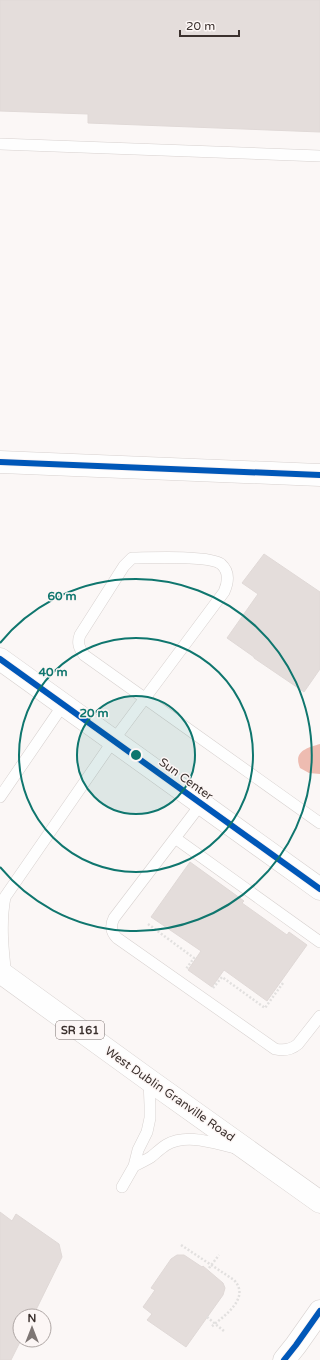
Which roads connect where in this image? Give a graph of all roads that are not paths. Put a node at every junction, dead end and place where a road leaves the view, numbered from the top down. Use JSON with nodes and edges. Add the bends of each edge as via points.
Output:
{"nodes":[{"id":1,"x":0,"y":144,"type":"edge"},
{"id":2,"x":320,"y":156,"type":"edge"},
{"id":3,"x":0,"y":462,"type":"edge"},
{"id":4,"x":320,"y":475,"type":"edge"},
{"id":5,"x":0,"y":659,"type":"edge"},
{"id":6,"x":144,"y":698,"type":"junction"},
{"id":7,"x":64,"y":705,"type":"junction"},
{"id":8,"x":113,"y":741,"type":"junction"},
{"id":9,"x":0,"y":797,"type":"edge"},
{"id":10,"x":201,"y":804,"type":"junction"},
{"id":11,"x":320,"y":823,"type":"edge"},
{"id":12,"x":175,"y":838,"type":"junction"},
{"id":13,"x":320,"y":889,"type":"edge"},
{"id":14,"x":2,"y":898,"type":"edge"},
{"id":15,"x":320,"y":942,"type":"edge"},
{"id":16,"x":3,"y":975,"type":"edge"},
{"id":17,"x":320,"y":1016,"type":"edge"},
{"id":18,"x":149,"y":1080,"type":"junction"},
{"id":19,"x":249,"y":1151,"type":"junction"},
{"id":20,"x":134,"y":1166,"type":"junction"},
{"id":21,"x":122,"y":1187,"type":"dead end"},
{"id":22,"x":320,"y":1202,"type":"edge"},
{"id":23,"x":320,"y":1311,"type":"edge"},
{"id":24,"x":292,"y":1355,"type":"edge"}],
"edges":[{"from":1,"to":2,"type":"lane"},
{"from":3,"to":4,"type":"street"},
{"from":5,"to":7,"type":"street","name":"Sun Center"},
{"from":6,"to":6,"type":"lane","via":[[224,592],[228,580],[225,568],[220,564],[201,559],[132,558],[124,566],[80,635],[79,649],[84,655]]},
{"from":6,"to":8,"type":"lane"},
{"from":6,"to":11,"type":"lane"},
{"from":7,"to":8,"type":"street","name":"Sun Center"},
{"from":7,"to":9,"type":"lane"},
{"from":8,"to":10,"type":"street","name":"Sun Center"},
{"from":8,"to":14,"type":"lane"},
{"from":10,"to":12,"type":"lane"},
{"from":10,"to":13,"type":"street","name":"Sun Center"},
{"from":12,"to":15,"type":"lane"},
{"from":12,"to":17,"type":"lane","via":[[114,918],[112,932],[275,1049],[295,1047]]},
{"from":14,"to":16,"type":"lane"},
{"from":16,"to":18,"type":"street","name":"West Dublin Granville Road","number":"SR 161"},
{"from":18,"to":19,"type":"street","name":"West Dublin Granville Road","number":"SR 161"},
{"from":18,"to":20,"type":"lane","via":[[150,1118]]},
{"from":19,"to":20,"type":"lane","via":[[190,1139],[167,1144]]},
{"from":19,"to":22,"type":"street","name":"West Dublin Granville Road","number":"SR 161"},
{"from":20,"to":21,"type":"lane"},
{"from":23,"to":24,"type":"street"}]}
